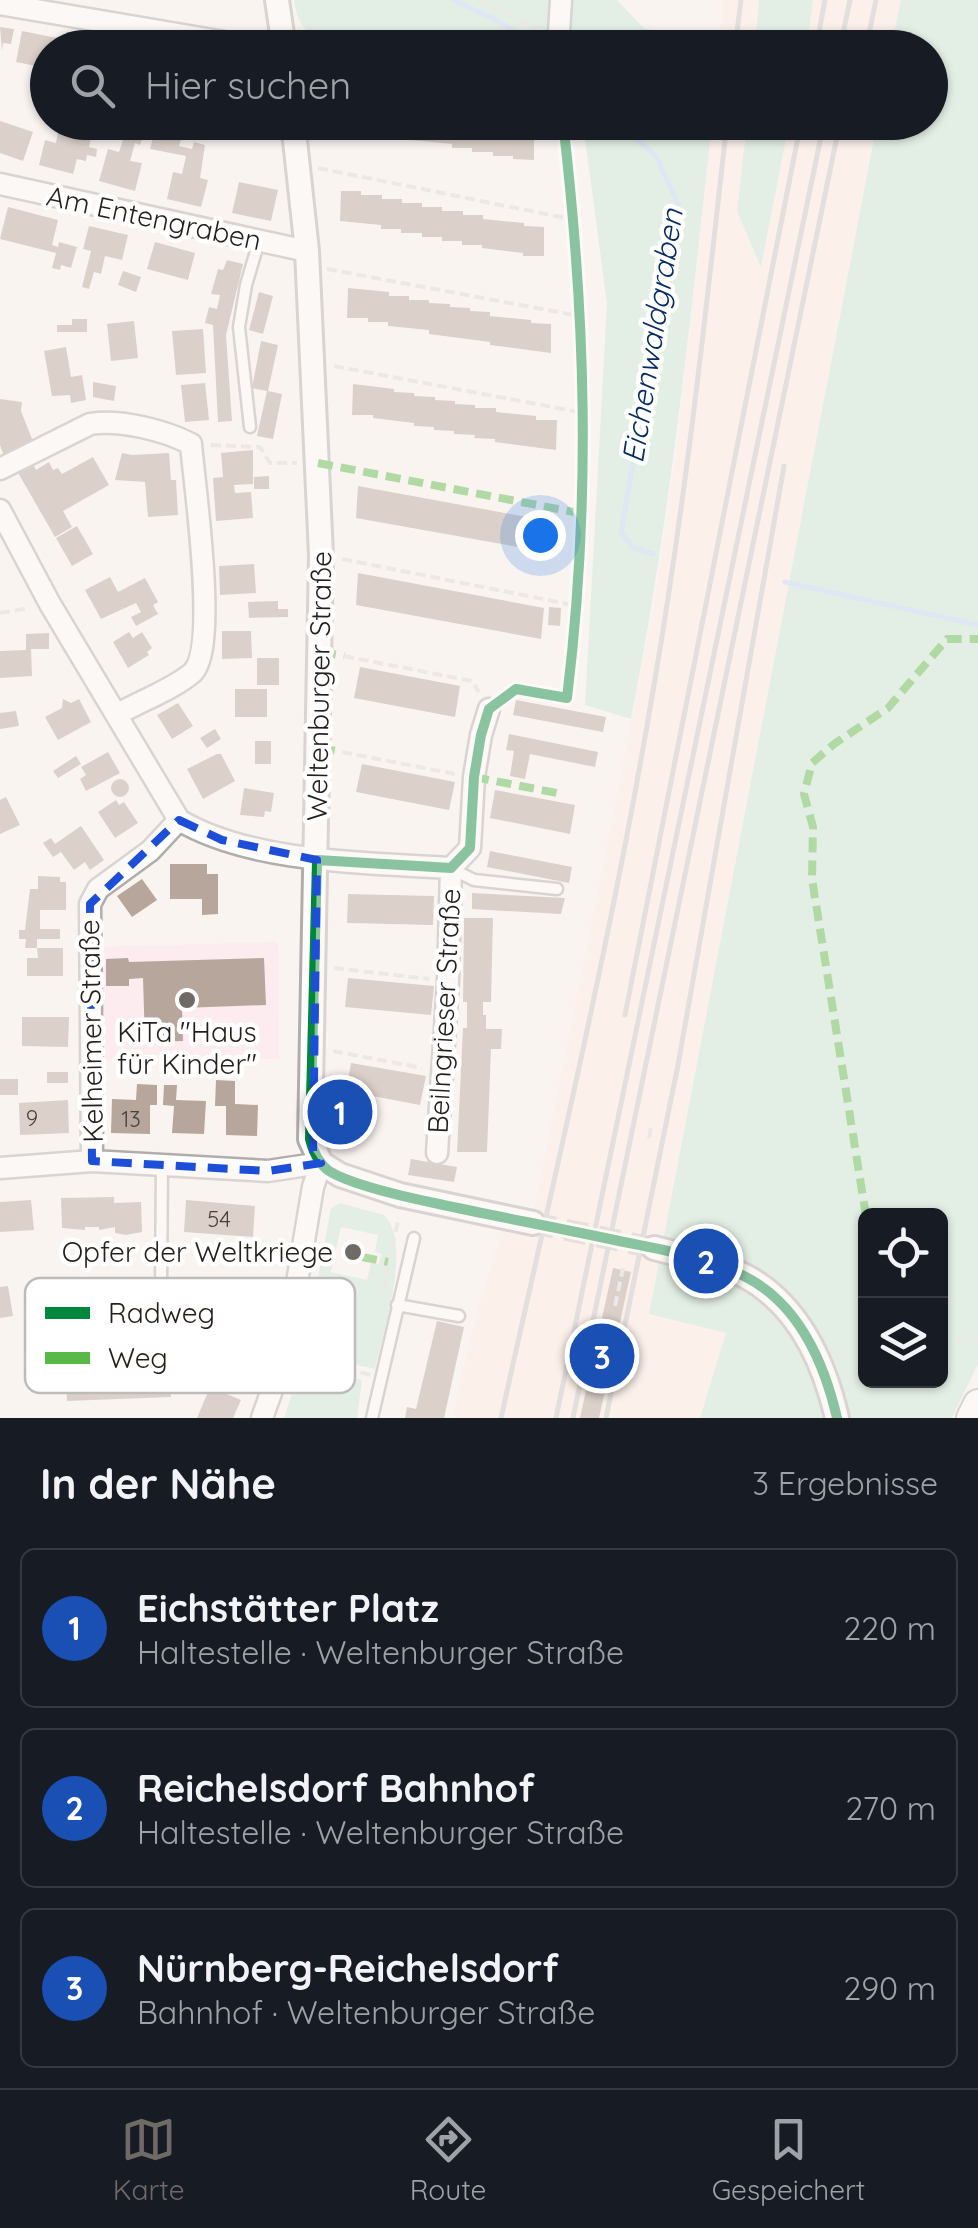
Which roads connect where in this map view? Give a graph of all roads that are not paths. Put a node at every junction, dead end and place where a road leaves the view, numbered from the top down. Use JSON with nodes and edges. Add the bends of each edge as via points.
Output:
{"nodes":[{"id":1,"x":277,"y":0,"type":"edge"},
{"id":2,"x":561,"y":0,"type":"edge"},
{"id":3,"x":0,"y":4,"type":"edge"},
{"id":4,"x":154,"y":30,"type":"edge"},
{"id":5,"x":281,"y":30,"type":"edge"},
{"id":6,"x":560,"y":30,"type":"edge"},
{"id":7,"x":295,"y":140,"type":"edge"},
{"id":8,"x":0,"y":184,"type":"edge"},
{"id":9,"x":259,"y":241,"type":"junction"},
{"id":10,"x":307,"y":252,"type":"junction"},
{"id":11,"x":250,"y":427,"type":"dead end"},
{"id":12,"x":0,"y":469,"type":"edge"},
{"id":13,"x":0,"y":510,"type":"edge"},
{"id":14,"x":489,"y":709,"type":"road end"},
{"id":15,"x":118,"y":714,"type":"junction"},
{"id":16,"x":178,"y":820,"type":"junction"},
{"id":17,"x":317,"y":860,"type":"junction"},
{"id":18,"x":451,"y":868,"type":"junction"},
{"id":19,"x":557,"y":888,"type":"dead end"},
{"id":20,"x":437,"y":1154,"type":"dead end"},
{"id":21,"x":92,"y":1162,"type":"junction"},
{"id":22,"x":162,"y":1163,"type":"junction"},
{"id":23,"x":321,"y":1163,"type":"junction"},
{"id":24,"x":0,"y":1168,"type":"edge"},
{"id":25,"x":532,"y":1223,"type":"tunnel mouth"},
{"id":26,"x":414,"y":1238,"type":"dead end"},
{"id":27,"x":654,"y":1248,"type":"tunnel mouth"},
{"id":28,"x":161,"y":1278,"type":"edge"},
{"id":29,"x":298,"y":1278,"type":"edge"},
{"id":30,"x":397,"y":1305,"type":"junction"},
{"id":31,"x":459,"y":1316,"type":"dead end"},
{"id":32,"x":271,"y":1393,"type":"edge"},
{"id":33,"x":978,"y":1404,"type":"edge"},
{"id":34,"x":262,"y":1418,"type":"edge"},
{"id":35,"x":372,"y":1418,"type":"edge"},
{"id":36,"x":836,"y":1418,"type":"edge"},
{"id":37,"x":971,"y":1418,"type":"edge"}],
"edges":[{"from":1,"to":5,"type":"street"},
{"from":2,"to":6,"type":"street"},
{"from":3,"to":4,"type":"street"},
{"from":7,"to":10,"type":"street","name":"Weltenburger Straße"},
{"from":8,"to":9,"type":"street","name":"Am Entengraben"},
{"from":9,"to":10,"type":"street","name":"Am Entengraben"},
{"from":9,"to":11,"type":"lane","via":[[239,327]]},
{"from":10,"to":17,"type":"street","name":"Weltenburger Straße","via":[[322,555]]},
{"from":12,"to":15,"type":"street","via":[[103,422],[191,444],[205,588],[201,658],[194,672]]},
{"from":13,"to":15,"type":"street"},
{"from":14,"to":18,"type":"street","name":"Beilngrieser Straße","via":[[474,777],[470,848]]},
{"from":15,"to":16,"type":"street"},
{"from":16,"to":17,"type":"street","name":"Beilngrieser Straße","via":[[201,834]]},
{"from":16,"to":21,"type":"street","name":"Kelheimer Straße","via":[[98,889],[90,904]]},
{"from":17,"to":18,"type":"street","name":"Beilngrieser Straße"},
{"from":17,"to":23,"type":"street","name":"Weltenburger Straße","via":[[310,1139]]},
{"from":18,"to":19,"type":"lane","via":[[474,880]]},
{"from":18,"to":20,"type":"street","name":"Beilngrieser Straße"},
{"from":21,"to":22,"type":"street"},
{"from":21,"to":24,"type":"street"},
{"from":22,"to":23,"type":"street","via":[[268,1171]]},
{"from":22,"to":28,"type":"lane"},
{"from":23,"to":25,"type":"street","via":[[400,1195]]},
{"from":23,"to":29,"type":"street"},
{"from":26,"to":30,"type":"lane"},
{"from":27,"to":36,"type":"street","via":[[746,1276],[774,1298],[814,1347]]},
{"from":30,"to":31,"type":"lane"},
{"from":30,"to":35,"type":"lane","via":[[375,1376]]},
{"from":32,"to":34,"type":"street"},
{"from":33,"to":37,"type":"main road"}]}
